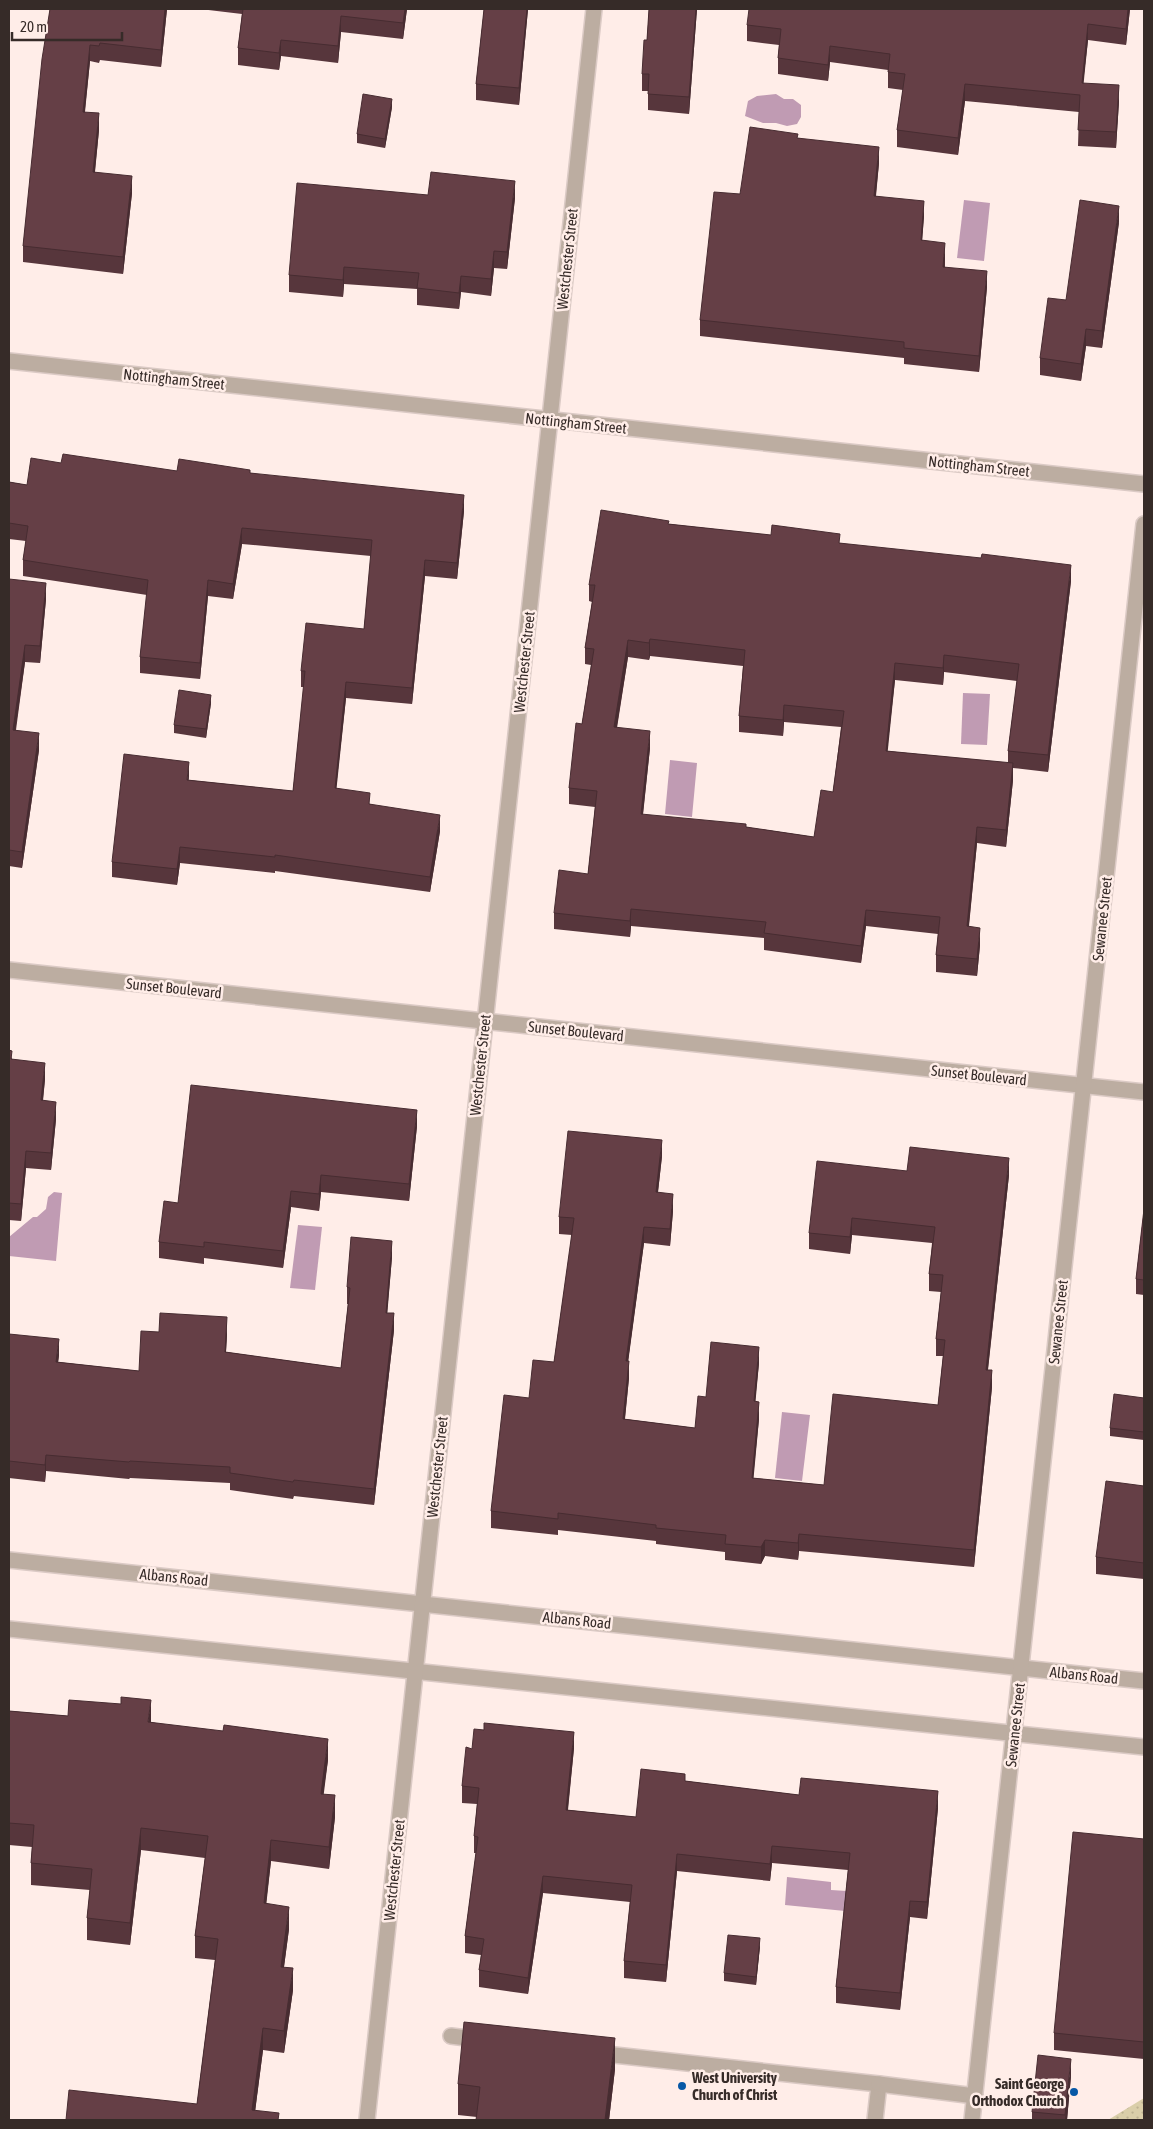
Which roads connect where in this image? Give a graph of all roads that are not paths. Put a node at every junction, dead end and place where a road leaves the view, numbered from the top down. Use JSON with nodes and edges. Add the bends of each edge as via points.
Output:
{"nodes":[{"id":1,"x":594,"y":9,"type":"edge"},
{"id":2,"x":9,"y":361,"type":"edge"},
{"id":3,"x":550,"y":420,"type":"junction"},
{"id":4,"x":1144,"y":484,"type":"edge"},
{"id":5,"x":1144,"y":524,"type":"edge"},
{"id":6,"x":9,"y":970,"type":"edge"},
{"id":7,"x":485,"y":1022,"type":"junction"},
{"id":8,"x":1084,"y":1086,"type":"junction"},
{"id":9,"x":1144,"y":1092,"type":"edge"},
{"id":10,"x":9,"y":1560,"type":"edge"},
{"id":11,"x":422,"y":1603,"type":"junction"},
{"id":12,"x":9,"y":1629,"type":"edge"},
{"id":13,"x":1021,"y":1668,"type":"junction"},
{"id":14,"x":415,"y":1672,"type":"junction"},
{"id":15,"x":1144,"y":1682,"type":"edge"},
{"id":16,"x":1014,"y":1733,"type":"junction"},
{"id":17,"x":1144,"y":1747,"type":"edge"},
{"id":18,"x":451,"y":2036,"type":"dead end"},
{"id":19,"x":499,"y":2042,"type":"edge"},
{"id":20,"x":577,"y":2050,"type":"edge"},
{"id":21,"x":879,"y":2084,"type":"junction"},
{"id":22,"x":975,"y":2096,"type":"junction"},
{"id":23,"x":367,"y":2120,"type":"edge"},
{"id":24,"x":875,"y":2120,"type":"edge"},
{"id":25,"x":972,"y":2120,"type":"edge"}],
"edges":[{"from":1,"to":3,"type":"street","name":"Westchester Street"},
{"from":2,"to":3,"type":"street","name":"Nottingham Street"},
{"from":3,"to":4,"type":"street","name":"Nottingham Street"},
{"from":3,"to":7,"type":"street","name":"Westchester Street"},
{"from":5,"to":8,"type":"street","name":"Sewanee Street"},
{"from":6,"to":7,"type":"street","name":"Sunset Boulevard"},
{"from":7,"to":8,"type":"street","name":"Sunset Boulevard"},
{"from":7,"to":11,"type":"street","name":"Westchester Street"},
{"from":8,"to":9,"type":"street","name":"Sunset Boulevard"},
{"from":8,"to":13,"type":"street","name":"Sewanee Street"},
{"from":10,"to":11,"type":"street","name":"Albans Road"},
{"from":11,"to":13,"type":"street","name":"Albans Road"},
{"from":11,"to":14,"type":"street","name":"Westchester Street"},
{"from":12,"to":14,"type":"street"},
{"from":13,"to":15,"type":"street","name":"Albans Road"},
{"from":13,"to":16,"type":"street","name":"Sewanee Street"},
{"from":14,"to":16,"type":"street"},
{"from":14,"to":23,"type":"street","name":"Westchester Street"},
{"from":16,"to":17,"type":"street"},
{"from":16,"to":22,"type":"street","name":"Sewanee Street"},
{"from":18,"to":19,"type":"street"},
{"from":20,"to":21,"type":"street"},
{"from":21,"to":22,"type":"street"},
{"from":21,"to":24,"type":"street"},
{"from":22,"to":25,"type":"street","name":"Sewanee Street"}]}
